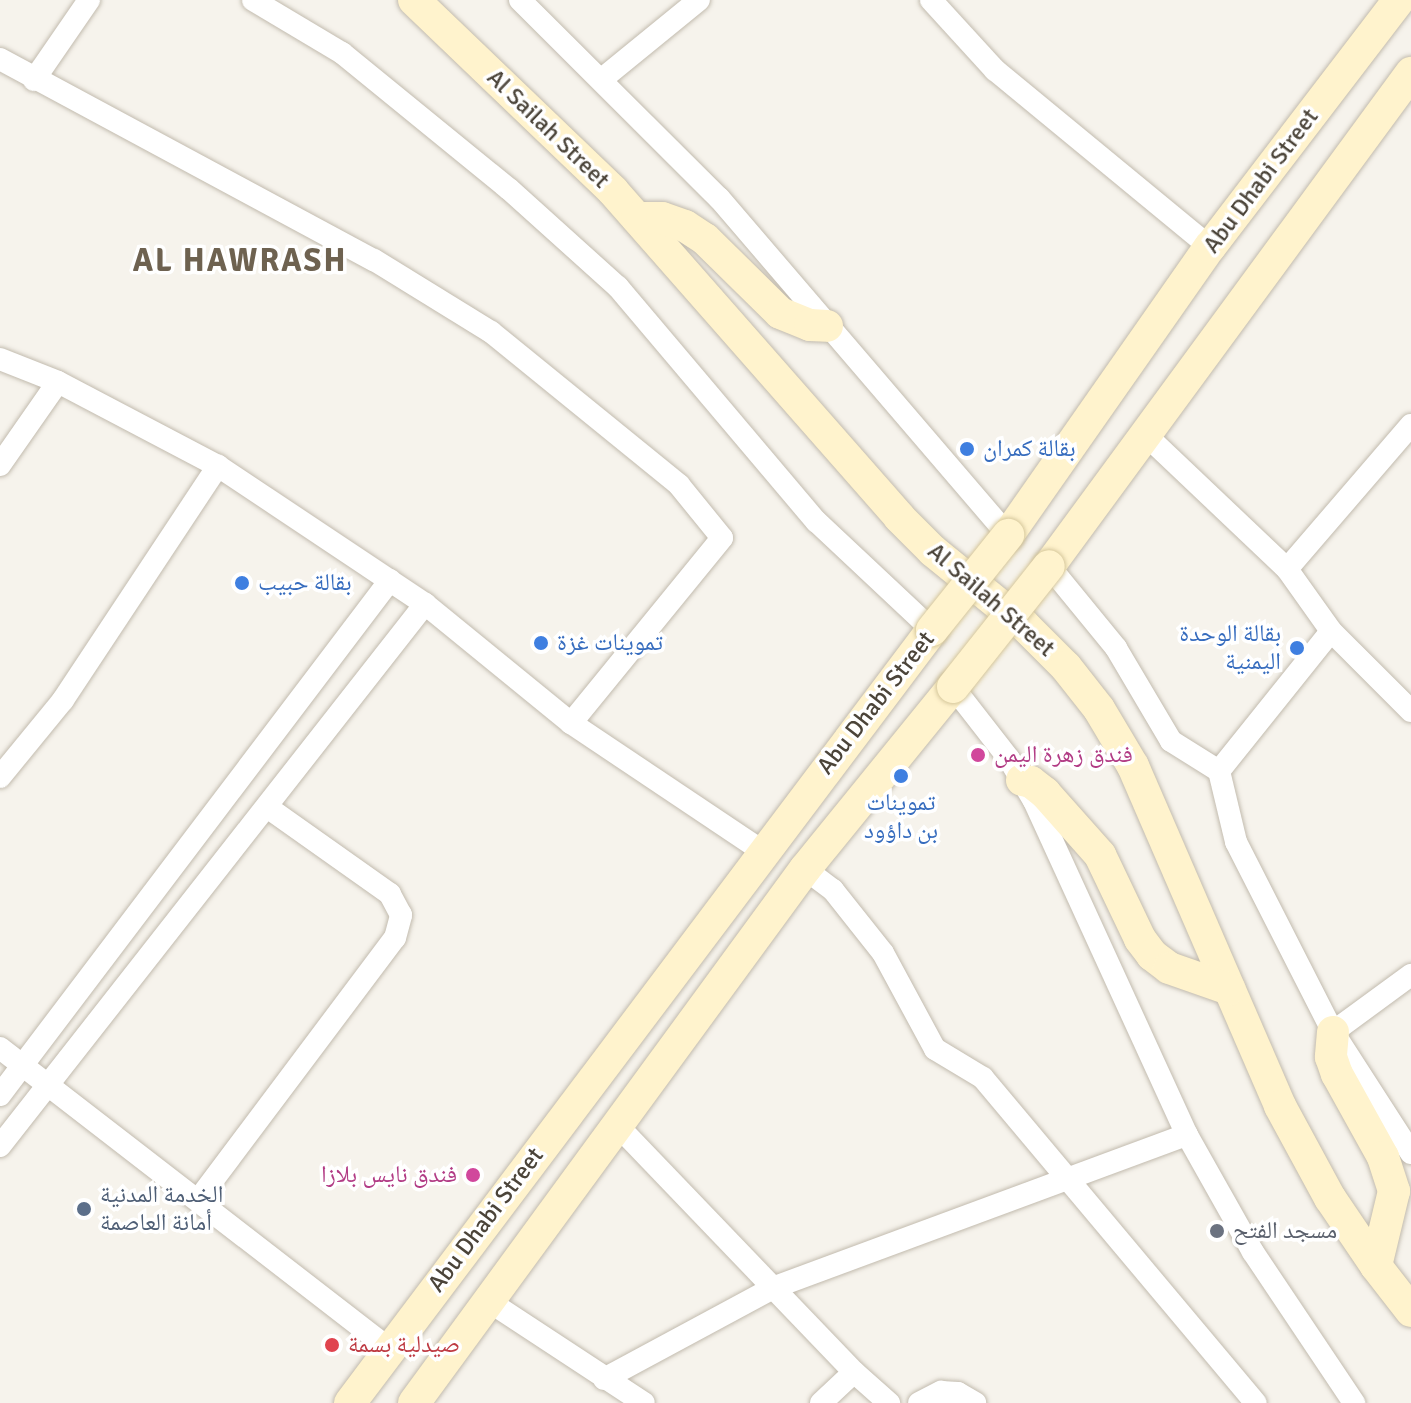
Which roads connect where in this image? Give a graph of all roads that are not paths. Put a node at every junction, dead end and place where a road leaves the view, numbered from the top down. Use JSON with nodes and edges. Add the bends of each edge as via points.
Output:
{"nodes":[{"id":1,"x":89,"y":0,"type":"edge"},
{"id":2,"x":253,"y":0,"type":"edge"},
{"id":3,"x":414,"y":0,"type":"edge"},
{"id":4,"x":520,"y":0,"type":"edge"},
{"id":5,"x":699,"y":0,"type":"edge"},
{"id":6,"x":931,"y":0,"type":"edge"},
{"id":7,"x":1399,"y":0,"type":"edge"},
{"id":8,"x":0,"y":59,"type":"edge"},
{"id":9,"x":1411,"y":73,"type":"edge"},
{"id":10,"x":602,"y":79,"type":"junction"},
{"id":11,"x":34,"y":80,"type":"junction"},
{"id":12,"x":637,"y":218,"type":"junction"},
{"id":13,"x":1210,"y":247,"type":"junction"},
{"id":14,"x":827,"y":326,"type":"junction"},
{"id":15,"x":0,"y":359,"type":"edge"},
{"id":16,"x":58,"y":382,"type":"junction"},
{"id":17,"x":1411,"y":425,"type":"edge"},
{"id":18,"x":1147,"y":436,"type":"junction"},
{"id":19,"x":0,"y":465,"type":"edge"},
{"id":20,"x":218,"y":466,"type":"junction"},
{"id":21,"x":1008,"y":535,"type":"junction"},
{"id":22,"x":1049,"y":566,"type":"junction"},
{"id":23,"x":1287,"y":569,"type":"junction"},
{"id":24,"x":390,"y":580,"type":"junction"},
{"id":25,"x":425,"y":604,"type":"junction"},
{"id":26,"x":932,"y":630,"type":"junction"},
{"id":27,"x":1331,"y":631,"type":"junction"},
{"id":28,"x":953,"y":687,"type":"junction"},
{"id":29,"x":1411,"y":711,"type":"edge"},
{"id":30,"x":571,"y":723,"type":"junction"},
{"id":31,"x":1219,"y":771,"type":"junction"},
{"id":32,"x":0,"y":777,"type":"edge"},
{"id":33,"x":1022,"y":780,"type":"junction"},
{"id":34,"x":267,"y":807,"type":"junction"},
{"id":35,"x":762,"y":851,"type":"junction"},
{"id":36,"x":805,"y":869,"type":"junction"},
{"id":37,"x":1411,"y":975,"type":"edge"},
{"id":38,"x":1229,"y":989,"type":"junction"},
{"id":39,"x":1333,"y":1032,"type":"junction"},
{"id":40,"x":0,"y":1048,"type":"edge"},
{"id":41,"x":22,"y":1067,"type":"junction"},
{"id":42,"x":46,"y":1087,"type":"junction"},
{"id":43,"x":0,"y":1095,"type":"edge"},
{"id":44,"x":619,"y":1127,"type":"junction"},
{"id":45,"x":1187,"y":1135,"type":"junction"},
{"id":46,"x":0,"y":1146,"type":"edge"},
{"id":47,"x":1411,"y":1153,"type":"edge"},
{"id":48,"x":1067,"y":1182,"type":"junction"},
{"id":49,"x":198,"y":1200,"type":"junction"},
{"id":50,"x":1376,"y":1266,"type":"junction"},
{"id":51,"x":775,"y":1287,"type":"junction"},
{"id":52,"x":490,"y":1302,"type":"junction"},
{"id":53,"x":1411,"y":1311,"type":"edge"},
{"id":54,"x":389,"y":1349,"type":"junction"},
{"id":55,"x":854,"y":1372,"type":"junction"},
{"id":56,"x":604,"y":1379,"type":"junction"},
{"id":57,"x":350,"y":1403,"type":"edge"},
{"id":58,"x":414,"y":1403,"type":"edge"},
{"id":59,"x":644,"y":1403,"type":"edge"},
{"id":60,"x":821,"y":1403,"type":"edge"},
{"id":61,"x":889,"y":1403,"type":"edge"},
{"id":62,"x":919,"y":1403,"type":"edge"},
{"id":63,"x":975,"y":1403,"type":"edge"},
{"id":64,"x":1256,"y":1403,"type":"edge"},
{"id":65,"x":1354,"y":1403,"type":"edge"}],
"edges":[{"from":1,"to":11,"type":"street"},
{"from":2,"to":26,"type":"street","via":[[364,70],[618,287],[816,521]]},
{"from":3,"to":12,"type":"main road","name":"Al Sailah Street","via":[[556,133]]},
{"from":4,"to":10,"type":"street"},
{"from":5,"to":10,"type":"street"},
{"from":6,"to":13,"type":"street","via":[[995,70]]},
{"from":7,"to":13,"type":"main road","name":"Abu Dhabi Street"},
{"from":8,"to":11,"type":"street"},
{"from":9,"to":18,"type":"main road","name":"Abu Dhabi Street"},
{"from":10,"to":14,"type":"street","via":[[719,198]]},
{"from":11,"to":30,"type":"street","via":[[374,260],[491,332],[679,485],[722,538]]},
{"from":12,"to":14,"type":"main road","via":[[662,218],[685,226],[780,313]]},
{"from":12,"to":38,"type":"main road","name":"Al Sailah Street","via":[[899,517],[1024,625],[1099,709],[1133,766]]},
{"from":13,"to":21,"type":"main road","name":"Abu Dhabi Street"},
{"from":14,"to":21,"type":"street"},
{"from":15,"to":16,"type":"street"},
{"from":16,"to":19,"type":"street"},
{"from":16,"to":20,"type":"street"},
{"from":17,"to":23,"type":"street"},
{"from":18,"to":22,"type":"main road","name":"Abu Dhabi Street"},
{"from":18,"to":23,"type":"street"},
{"from":20,"to":24,"type":"street"},
{"from":20,"to":32,"type":"street","via":[[63,700]]},
{"from":21,"to":26,"type":"main road","name":"Abu Dhabi Street","bridge":true},
{"from":22,"to":28,"type":"main road","name":"Abu Dhabi Street","bridge":true},
{"from":22,"to":31,"type":"street","via":[[1116,648],[1171,741]]},
{"from":23,"to":27,"type":"street"},
{"from":24,"to":25,"type":"street"},
{"from":24,"to":41,"type":"street"},
{"from":25,"to":30,"type":"street"},
{"from":25,"to":34,"type":"street"},
{"from":26,"to":35,"type":"main road","name":"Abu Dhabi Street"},
{"from":27,"to":29,"type":"street"},
{"from":27,"to":31,"type":"street"},
{"from":28,"to":33,"type":"street"},
{"from":28,"to":36,"type":"main road","name":"Abu Dhabi Street"},
{"from":30,"to":35,"type":"street"},
{"from":31,"to":39,"type":"street","via":[[1236,842]]},
{"from":33,"to":38,"type":"main road","via":[[1045,793],[1100,855],[1152,955],[1169,968]]},
{"from":33,"to":45,"type":"street"},
{"from":34,"to":42,"type":"street"},
{"from":34,"to":49,"type":"street","via":[[390,894],[401,915],[395,938]]},
{"from":35,"to":36,"type":"main road"},
{"from":35,"to":54,"type":"main road","name":"Abu Dhabi Street"},
{"from":36,"to":44,"type":"main road","name":"Abu Dhabi Street"},
{"from":36,"to":48,"type":"street","via":[[833,890],[883,953],[935,1049],[983,1078]]},
{"from":37,"to":39,"type":"street"},
{"from":38,"to":50,"type":"main road","name":"Al Sailah Street","via":[[1280,1106],[1330,1198]]},
{"from":39,"to":47,"type":"street"},
{"from":39,"to":50,"type":"main road","via":[[1331,1057],[1337,1074],[1383,1157],[1394,1191]]},
{"from":40,"to":41,"type":"street"},
{"from":41,"to":42,"type":"street"},
{"from":41,"to":43,"type":"street"},
{"from":42,"to":46,"type":"street"},
{"from":42,"to":49,"type":"street"},
{"from":44,"to":51,"type":"street"},
{"from":44,"to":52,"type":"main road","name":"Abu Dhabi Street"},
{"from":45,"to":48,"type":"street"},
{"from":45,"to":65,"type":"street","via":[[1253,1252]]},
{"from":48,"to":51,"type":"street"},
{"from":48,"to":64,"type":"street"},
{"from":49,"to":54,"type":"street"},
{"from":50,"to":53,"type":"main road","name":"Al Sailah Street"},
{"from":51,"to":55,"type":"street"},
{"from":51,"to":56,"type":"street"},
{"from":52,"to":56,"type":"street"},
{"from":52,"to":58,"type":"main road","name":"Abu Dhabi Street"},
{"from":54,"to":57,"type":"main road","name":"Abu Dhabi Street"},
{"from":55,"to":60,"type":"street"},
{"from":55,"to":61,"type":"street"},
{"from":56,"to":59,"type":"street"},
{"from":62,"to":63,"type":"street","via":[[941,1392],[958,1393]]}]}
